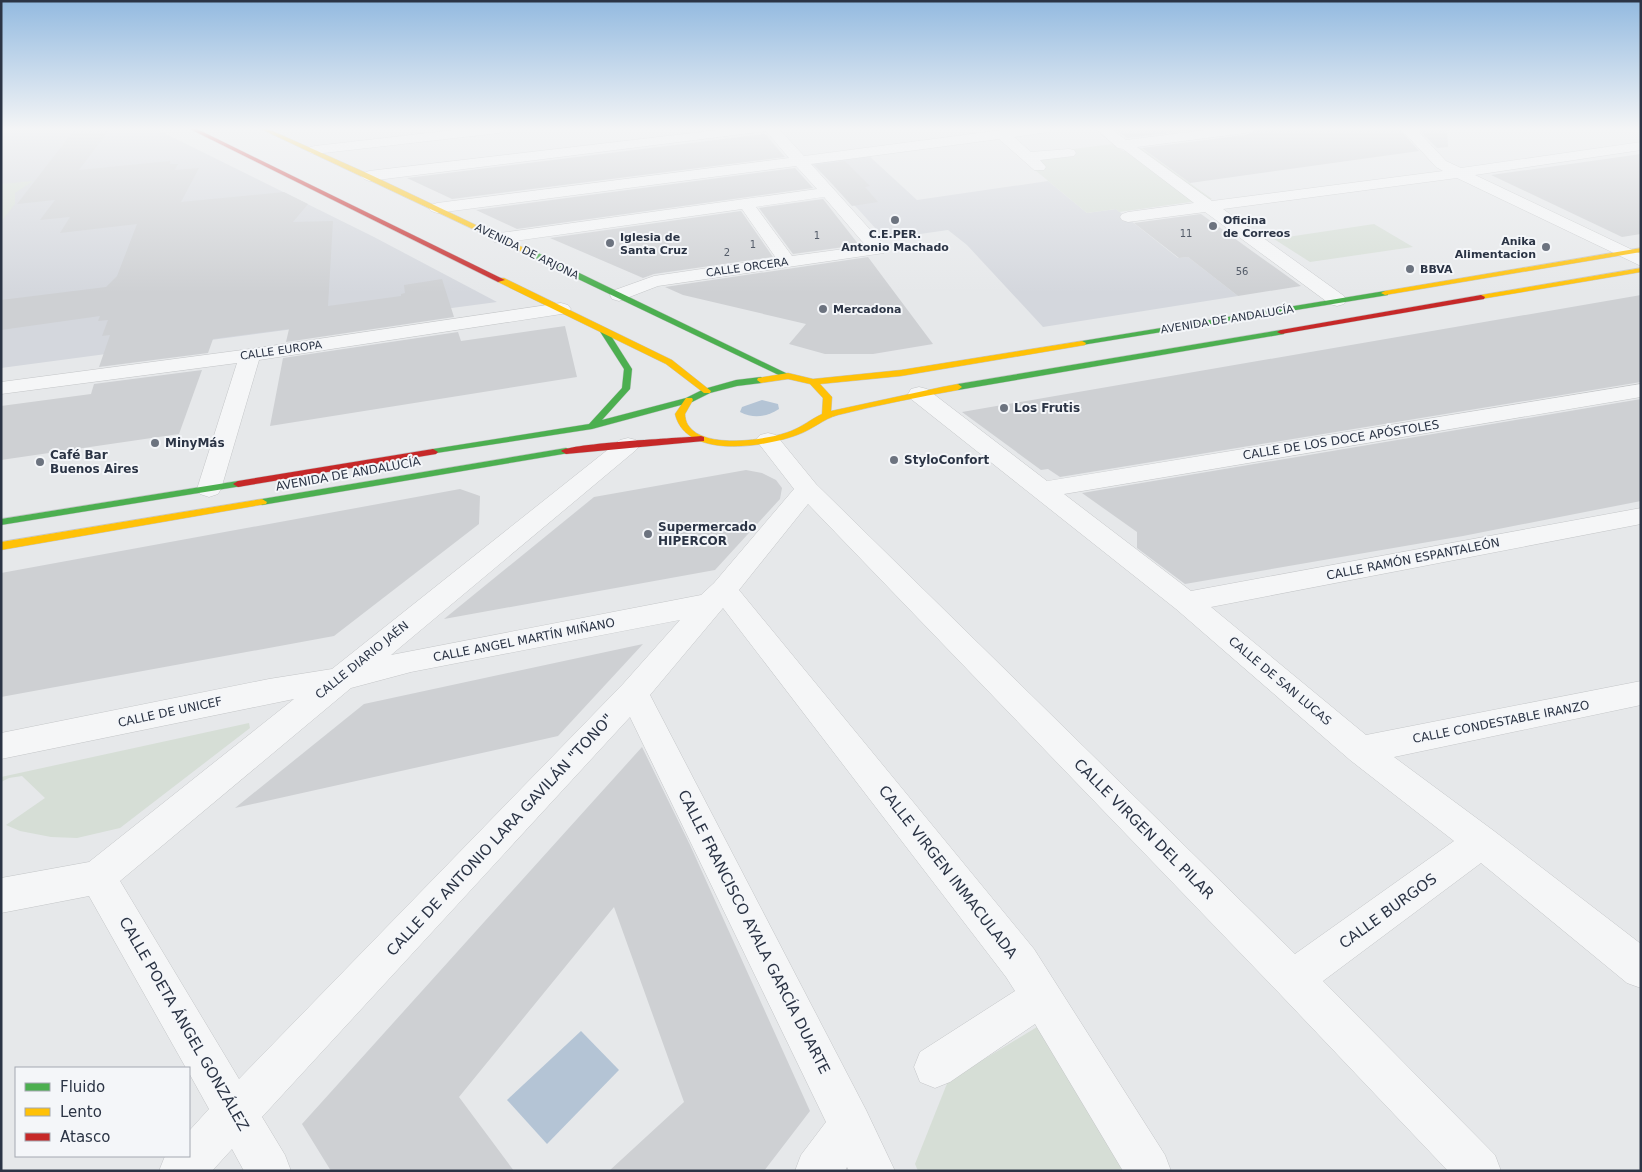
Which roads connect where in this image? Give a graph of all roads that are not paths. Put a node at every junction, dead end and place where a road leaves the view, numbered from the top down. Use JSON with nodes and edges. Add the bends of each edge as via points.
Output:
{"nodes":[{"id":1,"x":305,"y":184,"type":"edge"},
{"id":2,"x":386,"y":184,"type":"edge"},
{"id":3,"x":620,"y":184,"type":"edge"},
{"id":4,"x":821,"y":184,"type":"edge"},
{"id":5,"x":1176,"y":184,"type":"edge"},
{"id":6,"x":1376,"y":184,"type":"edge"},
{"id":7,"x":1481,"y":184,"type":"edge"},
{"id":8,"x":829,"y":192,"type":"junction"},
{"id":9,"x":746,"y":204,"type":"junction"},
{"id":10,"x":1206,"y":206,"type":"junction"},
{"id":11,"x":437,"y":208,"type":"junction"},
{"id":12,"x":1128,"y":216,"type":"dead end"},
{"id":13,"x":500,"y":238,"type":"junction"},
{"id":14,"x":1636,"y":255,"type":"edge"},
{"id":15,"x":787,"y":261,"type":"junction"},
{"id":16,"x":1641,"y":270,"type":"edge"},
{"id":17,"x":618,"y":295,"type":"junction"},
{"id":18,"x":1338,"y":300,"type":"junction"},
{"id":19,"x":561,"y":309,"type":"junction"},
{"id":20,"x":603,"y":330,"type":"junction"},
{"id":21,"x":250,"y":355,"type":"junction"},
{"id":22,"x":788,"y":376,"type":"junction"},
{"id":23,"x":813,"y":382,"type":"junction"},
{"id":24,"x":1,"y":388,"type":"edge"},
{"id":25,"x":1641,"y":390,"type":"edge"},
{"id":26,"x":707,"y":392,"type":"junction"},
{"id":27,"x":919,"y":394,"type":"junction"},
{"id":28,"x":689,"y":400,"type":"junction"},
{"id":29,"x":826,"y":416,"type":"junction"},
{"id":30,"x":592,"y":426,"type":"junction"},
{"id":31,"x":701,"y":439,"type":"junction"},
{"id":32,"x":768,"y":440,"type":"junction"},
{"id":33,"x":628,"y":445,"type":"junction"},
{"id":34,"x":209,"y":488,"type":"junction"},
{"id":35,"x":807,"y":489,"type":"junction"},
{"id":36,"x":1042,"y":490,"type":"junction"},
{"id":37,"x":1641,"y":516,"type":"edge"},
{"id":38,"x":1,"y":522,"type":"edge"},
{"id":39,"x":1,"y":546,"type":"edge"},
{"id":40,"x":717,"y":597,"type":"junction"},
{"id":41,"x":1186,"y":602,"type":"junction"},
{"id":42,"x":338,"y":680,"type":"junction"},
{"id":43,"x":634,"y":693,"type":"junction"},
{"id":44,"x":1636,"y":699,"type":"edge"},
{"id":45,"x":1,"y":746,"type":"edge"},
{"id":46,"x":1361,"y":750,"type":"junction"},
{"id":47,"x":1482,"y":842,"type":"junction"},
{"id":48,"x":98,"y":877,"type":"junction"},
{"id":49,"x":1,"y":896,"type":"edge"},
{"id":50,"x":1641,"y":969,"type":"edge"},
{"id":51,"x":1293,"y":980,"type":"junction"},
{"id":52,"x":1042,"y":996,"type":"junction"},
{"id":53,"x":935,"y":1067,"type":"dead end"},
{"id":54,"x":236,"y":1113,"type":"junction"},
{"id":55,"x":851,"y":1125,"type":"junction"},
{"id":56,"x":181,"y":1171,"type":"edge"},
{"id":57,"x":269,"y":1171,"type":"edge"},
{"id":58,"x":817,"y":1171,"type":"edge"},
{"id":59,"x":874,"y":1171,"type":"edge"},
{"id":60,"x":1149,"y":1171,"type":"edge"},
{"id":61,"x":1479,"y":1171,"type":"edge"}],
"edges":[{"from":1,"to":19,"type":"main road"},
{"from":2,"to":11,"type":"main road","name":"AVENIDA DE ARJONA"},
{"from":3,"to":11,"type":"street"},
{"from":4,"to":8,"type":"street"},
{"from":5,"to":10,"type":"street"},
{"from":6,"to":10,"type":"street"},
{"from":7,"to":14,"type":"street"},
{"from":8,"to":9,"type":"street"},
{"from":8,"to":15,"type":"street","name":"CALLE ORCERA","via":[[878,249]]},
{"from":9,"to":13,"type":"street"},
{"from":9,"to":15,"type":"street"},
{"from":10,"to":12,"type":"street"},
{"from":10,"to":18,"type":"street"},
{"from":11,"to":13,"type":"main road","name":"AVENIDA DE ARJONA"},
{"from":13,"to":17,"type":"main road","name":"AVENIDA DE ARJONA"},
{"from":14,"to":18,"type":"main road","name":"AVENIDA DE ANDALUCÍA"},
{"from":15,"to":17,"type":"street","name":"CALLE ORCERA","via":[[654,281]]},
{"from":16,"to":27,"type":"main road","name":"AVENIDA DE ANDALUCÍA"},
{"from":17,"to":22,"type":"main road","name":"AVENIDA DE ARJONA"},
{"from":18,"to":23,"type":"main road","name":"AVENIDA DE ANDALUCÍA","via":[[901,373]]},
{"from":19,"to":20,"type":"main road"},
{"from":19,"to":21,"type":"street","name":"CALLE EUROPA"},
{"from":20,"to":26,"type":"main road","via":[[669,362]]},
{"from":20,"to":30,"type":"main road","via":[[628,369],[628,375],[626,389]]},
{"from":21,"to":24,"type":"street","name":"CALLE EUROPA"},
{"from":21,"to":34,"type":"street"},
{"from":22,"to":23,"type":"main road","name":"AVENIDA DE ANDALUCÍA"},
{"from":22,"to":26,"type":"main road","name":"AVENIDA DE ANDALUCÍA","via":[[736,383]]},
{"from":23,"to":29,"type":"main road","via":[[828,397]]},
{"from":25,"to":36,"type":"street","name":"CALLE DE LOS DOCE APÓSTOLES"},
{"from":26,"to":28,"type":"main road","name":"AVENIDA DE ANDALUCÍA"},
{"from":27,"to":29,"type":"main road","name":"AVENIDA DE ANDALUCÍA"},
{"from":27,"to":36,"type":"street","name":"CALLE DE SAN LUCAS"},
{"from":28,"to":30,"type":"main road","name":"AVENIDA DE ANDALUCÍA"},
{"from":28,"to":31,"type":"main road","via":[[680,414],[684,427]]},
{"from":29,"to":32,"type":"main road","name":"AVENIDA DE ANDALUCÍA","via":[[795,433]]},
{"from":30,"to":34,"type":"main road","name":"AVENIDA DE ANDALUCÍA"},
{"from":31,"to":32,"type":"main road","name":"AVENIDA DE ANDALUCÍA","via":[[733,444]]},
{"from":31,"to":33,"type":"main road","name":"AVENIDA DE ANDALUCÍA"},
{"from":32,"to":35,"type":"street","name":"CALLE VIRGEN DEL PILAR"},
{"from":33,"to":39,"type":"main road","name":"AVENIDA DE ANDALUCÍA","via":[[586,448]]},
{"from":33,"to":42,"type":"street","name":"CALLE DIARIO JAÉN"},
{"from":34,"to":38,"type":"main road","name":"AVENIDA DE ANDALUCÍA"},
{"from":35,"to":40,"type":"street","name":"CALLE DE ANTONIO LARA GAVILÁN \"TONO\""},
{"from":35,"to":51,"type":"street","name":"CALLE VIRGEN DEL PILAR"},
{"from":36,"to":41,"type":"street","name":"CALLE DE SAN LUCAS"},
{"from":37,"to":41,"type":"street","name":"CALLE RAMÓN ESPANTALEÓN"},
{"from":40,"to":42,"type":"street","name":"CALLE ANGEL MARTÍN MIÑANO","via":[[411,661]]},
{"from":40,"to":43,"type":"street","name":"CALLE DE ANTONIO LARA GAVILÁN \"TONO\""},
{"from":40,"to":52,"type":"street","name":"CALLE VIRGEN INMACULADA","via":[[1020,963]]},
{"from":41,"to":46,"type":"street","name":"CALLE DE SAN LUCAS"},
{"from":42,"to":45,"type":"street","name":"CALLE DE UNICEF"},
{"from":42,"to":48,"type":"street","name":"CALLE DIARIO JAÉN"},
{"from":43,"to":54,"type":"street","name":"CALLE DE ANTONIO LARA GAVILÁN \"TONO\""},
{"from":43,"to":55,"type":"street","name":"CALLE FRANCISCO AYALA GARCÍA DUARTE"},
{"from":44,"to":46,"type":"street","name":"CALLE CONDESTABLE IRANZO"},
{"from":46,"to":47,"type":"street","name":"CALLE DE SAN LUCAS"},
{"from":47,"to":50,"type":"street","name":"CALLE DE SAN LUCAS"},
{"from":47,"to":51,"type":"street","name":"CALLE BURGOS"},
{"from":48,"to":49,"type":"street"},
{"from":48,"to":54,"type":"street","name":"CALLE POETA ÁNGEL GONZÁLEZ"},
{"from":51,"to":61,"type":"street","name":"CALLE VIRGEN DEL PILAR"},
{"from":52,"to":53,"type":"street"},
{"from":52,"to":60,"type":"street","name":"CALLE VIRGEN INMACULADA"},
{"from":54,"to":56,"type":"street","name":"CALLE DE ANTONIO LARA GAVILÁN \"TONO\""},
{"from":54,"to":57,"type":"street","name":"CALLE POETA ÁNGEL GONZÁLEZ"},
{"from":55,"to":58,"type":"street"},
{"from":55,"to":59,"type":"street","name":"CALLE FRANCISCO AYALA GARCÍA DUARTE"}]}
